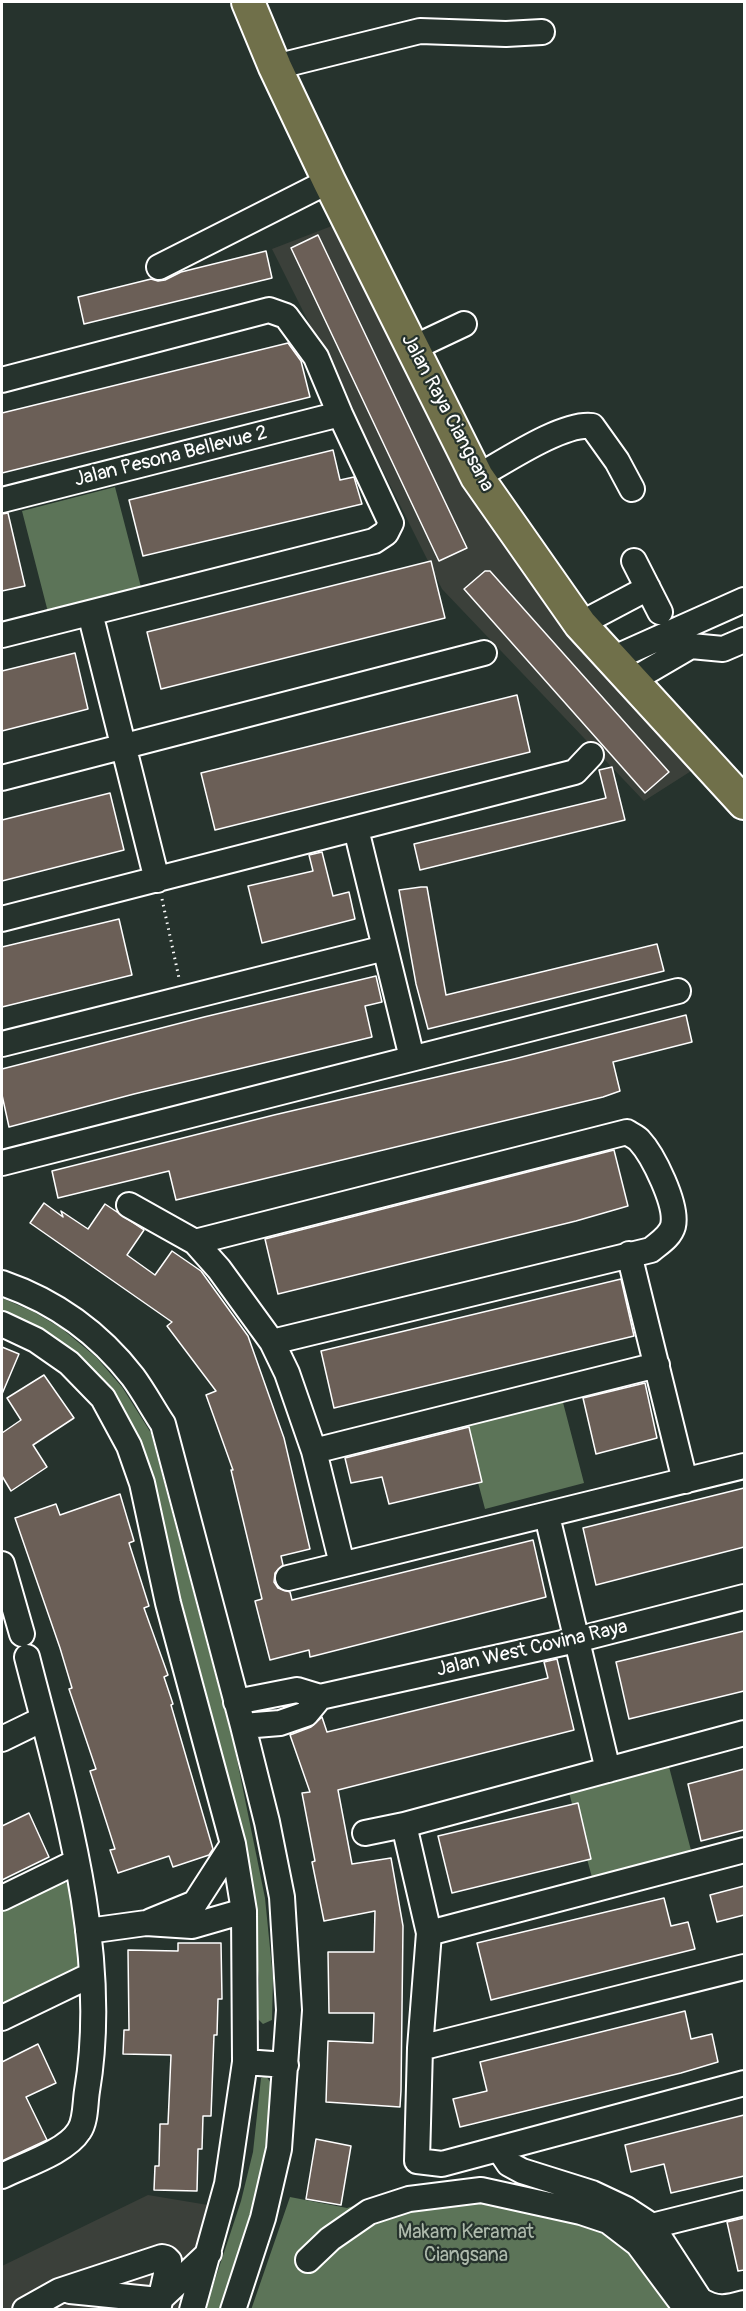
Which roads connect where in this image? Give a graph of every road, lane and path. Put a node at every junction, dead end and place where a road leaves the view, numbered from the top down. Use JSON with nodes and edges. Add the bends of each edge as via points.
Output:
{"nodes":[{"id":1,"x":248,"y":2,"type":"edge"},
{"id":2,"x":542,"y":32,"type":"dead end"},
{"id":3,"x":274,"y":67,"type":"junction"},
{"id":4,"x":328,"y":182,"type":"junction"},
{"id":5,"x":159,"y":267,"type":"dead end"},
{"id":6,"x":464,"y":324,"type":"dead end"},
{"id":7,"x":411,"y":349,"type":"junction"},
{"id":8,"x":2,"y":380,"type":"edge"},
{"id":9,"x":340,"y":414,"type":"junction"},
{"id":10,"x":477,"y":477,"type":"junction"},
{"id":11,"x":632,"y":489,"type":"dead end"},
{"id":12,"x":2,"y":500,"type":"edge"},
{"id":13,"x":634,"y":561,"type":"dead end"},
{"id":14,"x":648,"y":588,"type":"junction"},
{"id":15,"x":744,"y":600,"type":"edge"},
{"id":16,"x":660,"y":612,"type":"dead end"},
{"id":17,"x":90,"y":613,"type":"junction"},
{"id":18,"x":580,"y":624,"type":"junction"},
{"id":19,"x":2,"y":635,"type":"edge"},
{"id":20,"x":744,"y":640,"type":"edge"},
{"id":21,"x":484,"y":653,"type":"dead end"},
{"id":22,"x":622,"y":670,"type":"junction"},
{"id":23,"x":123,"y":746,"type":"junction"},
{"id":24,"x":591,"y":755,"type":"dead end"},
{"id":25,"x":2,"y":778,"type":"edge"},
{"id":26,"x":744,"y":803,"type":"edge"},
{"id":27,"x":356,"y":829,"type":"junction"},
{"id":28,"x":157,"y":880,"type":"junction"},
{"id":29,"x":2,"y":919,"type":"edge"},
{"id":30,"x":385,"y":948,"type":"junction"},
{"id":31,"x":678,"y":991,"type":"dead end"},
{"id":32,"x":183,"y":998,"type":"junction"},
{"id":33,"x":2,"y":1044,"type":"edge"},
{"id":34,"x":412,"y":1058,"type":"junction"},
{"id":35,"x":2,"y":1163,"type":"edge"},
{"id":36,"x":129,"y":1205,"type":"dead end"},
{"id":37,"x":195,"y":1242,"type":"junction"},
{"id":38,"x":629,"y":1254,"type":"junction"},
{"id":39,"x":2,"y":1283,"type":"edge"},
{"id":40,"x":2,"y":1324,"type":"edge"},
{"id":41,"x":272,"y":1342,"type":"junction"},
{"id":42,"x":657,"y":1365,"type":"junction"},
{"id":43,"x":314,"y":1451,"type":"junction"},
{"id":44,"x":744,"y":1466,"type":"edge"},
{"id":45,"x":685,"y":1481,"type":"junction"},
{"id":46,"x":547,"y":1516,"type":"junction"},
{"id":47,"x":342,"y":1564,"type":"junction"},
{"id":48,"x":3,"y":1571,"type":"edge"},
{"id":49,"x":288,"y":1578,"type":"dead end"},
{"id":50,"x":744,"y":1597,"type":"edge"},
{"id":51,"x":22,"y":1634,"type":"dead end"},
{"id":52,"x":576,"y":1640,"type":"junction"},
{"id":53,"x":27,"y":1657,"type":"dead end"},
{"id":54,"x":320,"y":1696,"type":"junction"},
{"id":55,"x":236,"y":1702,"type":"junction"},
{"id":56,"x":43,"y":1719,"type":"junction"},
{"id":57,"x":243,"y":1726,"type":"junction"},
{"id":58,"x":744,"y":1733,"type":"edge"},
{"id":59,"x":2,"y":1739,"type":"edge"},
{"id":60,"x":608,"y":1770,"type":"junction"},
{"id":61,"x":404,"y":1825,"type":"junction"},
{"id":62,"x":365,"y":1833,"type":"dead end"},
{"id":63,"x":233,"y":1844,"type":"junction"},
{"id":64,"x":744,"y":1850,"type":"edge"},
{"id":65,"x":76,"y":1862,"type":"junction"},
{"id":66,"x":2,"y":1898,"type":"edge"},
{"id":67,"x":244,"y":1911,"type":"junction"},
{"id":68,"x":146,"y":1923,"type":"junction"},
{"id":69,"x":88,"y":1931,"type":"junction"},
{"id":70,"x":429,"y":1933,"type":"junction"},
{"id":71,"x":744,"y":1967,"type":"edge"},
{"id":72,"x":92,"y":1975,"type":"junction"},
{"id":73,"x":2,"y":2018,"type":"edge"},
{"id":74,"x":420,"y":2048,"type":"junction"},
{"id":75,"x":245,"y":2062,"type":"junction"},
{"id":76,"x":286,"y":2065,"type":"junction"},
{"id":77,"x":744,"y":2083,"type":"edge"},
{"id":78,"x":499,"y":2149,"type":"junction"},
{"id":79,"x":2,"y":2176,"type":"edge"},
{"id":80,"x":744,"y":2203,"type":"edge"},
{"id":81,"x":652,"y":2226,"type":"junction"},
{"id":82,"x":209,"y":2253,"type":"junction"},
{"id":83,"x":308,"y":2260,"type":"dead end"},
{"id":84,"x":59,"y":2291,"type":"junction"},
{"id":85,"x":744,"y":2303,"type":"edge"},
{"id":86,"x":159,"y":2305,"type":"edge"},
{"id":87,"x":29,"y":2309,"type":"edge"},
{"id":88,"x":192,"y":2310,"type":"edge"},
{"id":89,"x":233,"y":2310,"type":"edge"},
{"id":90,"x":687,"y":2310,"type":"edge"}],
"edges":[{"from":1,"to":3,"type":"main road","name":"Jalan Raya Ciangsana"},
{"from":2,"to":3,"type":"street","via":[[420,31]]},
{"from":3,"to":4,"type":"main road","name":"Jalan Raya Ciangsana"},
{"from":4,"to":5,"type":"street"},
{"from":4,"to":7,"type":"main road","name":"Jalan Raya Ciangsana"},
{"from":6,"to":7,"type":"street"},
{"from":7,"to":10,"type":"main road","name":"Jalan Raya Ciangsana"},
{"from":8,"to":9,"type":"street","via":[[269,310],[286,316],[310,349]]},
{"from":9,"to":12,"type":"street","name":"Jalan Pesona Bellevue 2"},
{"from":9,"to":17,"type":"street","via":[[391,522],[386,533],[374,541]]},
{"from":10,"to":11,"type":"street","via":[[580,424],[592,426]]},
{"from":10,"to":18,"type":"main road","name":"Jalan Raya Ciangsana"},
{"from":13,"to":14,"type":"street"},
{"from":14,"to":16,"type":"street"},
{"from":14,"to":18,"type":"street"},
{"from":15,"to":22,"type":"street"},
{"from":17,"to":19,"type":"street"},
{"from":17,"to":23,"type":"street"},
{"from":18,"to":22,"type":"main road","name":"Jalan Raya Ciangsana"},
{"from":20,"to":22,"type":"street","via":[[723,649],[691,646]]},
{"from":21,"to":23,"type":"street"},
{"from":22,"to":26,"type":"main road","name":"Jalan Raya Ciangsana"},
{"from":23,"to":25,"type":"street"},
{"from":23,"to":28,"type":"street"},
{"from":24,"to":27,"type":"street","via":[[575,772]]},
{"from":27,"to":28,"type":"street"},
{"from":27,"to":30,"type":"street"},
{"from":28,"to":29,"type":"street"},
{"from":28,"to":32,"type":"path"},
{"from":30,"to":32,"type":"street"},
{"from":30,"to":34,"type":"street"},
{"from":31,"to":34,"type":"street"},
{"from":32,"to":33,"type":"street"},
{"from":34,"to":35,"type":"street"},
{"from":36,"to":37,"type":"street"},
{"from":37,"to":38,"type":"street","via":[[627,1132],[639,1139],[664,1183],[673,1225],[667,1237],[651,1250]]},
{"from":37,"to":41,"type":"street"},
{"from":38,"to":41,"type":"street"},
{"from":38,"to":42,"type":"street"},
{"from":39,"to":55,"type":"street","via":[[69,1315],[105,1346],[133,1377],[163,1424]]},
{"from":40,"to":63,"type":"street","via":[[36,1340],[69,1363],[103,1398],[129,1446],[142,1483],[168,1603]]},
{"from":41,"to":43,"type":"street"},
{"from":42,"to":43,"type":"street"},
{"from":42,"to":45,"type":"street"},
{"from":43,"to":47,"type":"street"},
{"from":44,"to":45,"type":"street"},
{"from":45,"to":46,"type":"street"},
{"from":46,"to":47,"type":"street"},
{"from":46,"to":52,"type":"street"},
{"from":47,"to":49,"type":"street"},
{"from":48,"to":51,"type":"street"},
{"from":50,"to":52,"type":"street","name":"Jalan West Covina Raya"},
{"from":52,"to":54,"type":"street","name":"Jalan West Covina Raya"},
{"from":52,"to":60,"type":"street"},
{"from":53,"to":56,"type":"street"},
{"from":54,"to":55,"type":"street","name":"Jalan West Covina Raya","via":[[297,1690]]},
{"from":54,"to":57,"type":"street","via":[[306,1714],[280,1723]]},
{"from":55,"to":57,"type":"street"},
{"from":56,"to":59,"type":"street"},
{"from":56,"to":65,"type":"street","via":[[65,1799]]},
{"from":57,"to":76,"type":"street","via":[[282,1897],[289,2010]]},
{"from":58,"to":60,"type":"street"},
{"from":60,"to":61,"type":"street"},
{"from":61,"to":62,"type":"street"},
{"from":61,"to":70,"type":"street"},
{"from":63,"to":67,"type":"street"},
{"from":63,"to":68,"type":"street","via":[[195,1903]]},
{"from":64,"to":70,"type":"street"},
{"from":65,"to":66,"type":"street"},
{"from":65,"to":69,"type":"street"},
{"from":67,"to":68,"type":"street","via":[[192,1926]]},
{"from":67,"to":75,"type":"street"},
{"from":68,"to":69,"type":"street"},
{"from":69,"to":72,"type":"street"},
{"from":70,"to":74,"type":"street"},
{"from":71,"to":74,"type":"street"},
{"from":72,"to":73,"type":"street"},
{"from":72,"to":79,"type":"street","via":[[93,2055],[81,2129],[65,2146]]},
{"from":74,"to":78,"type":"street","via":[[417,2161],[442,2164]]},
{"from":75,"to":76,"type":"street"},
{"from":75,"to":82,"type":"street","via":[[226,2184]]},
{"from":76,"to":89,"type":"street","via":[[279,2149],[263,2218]]},
{"from":77,"to":78,"type":"street"},
{"from":78,"to":81,"type":"street","via":[[509,2164],[522,2171],[591,2193]]},
{"from":80,"to":81,"type":"street"},
{"from":81,"to":85,"type":"street","via":[[700,2300],[712,2307]]},
{"from":82,"to":86,"type":"street"},
{"from":82,"to":88,"type":"street"},
{"from":83,"to":90,"type":"street","via":[[330,2238],[369,2212],[409,2199],[482,2190],[608,2221],[638,2244]]},
{"from":84,"to":86,"type":"street"},
{"from":84,"to":86,"type":"street","via":[[162,2257],[169,2261]]},
{"from":84,"to":87,"type":"street"}]}
